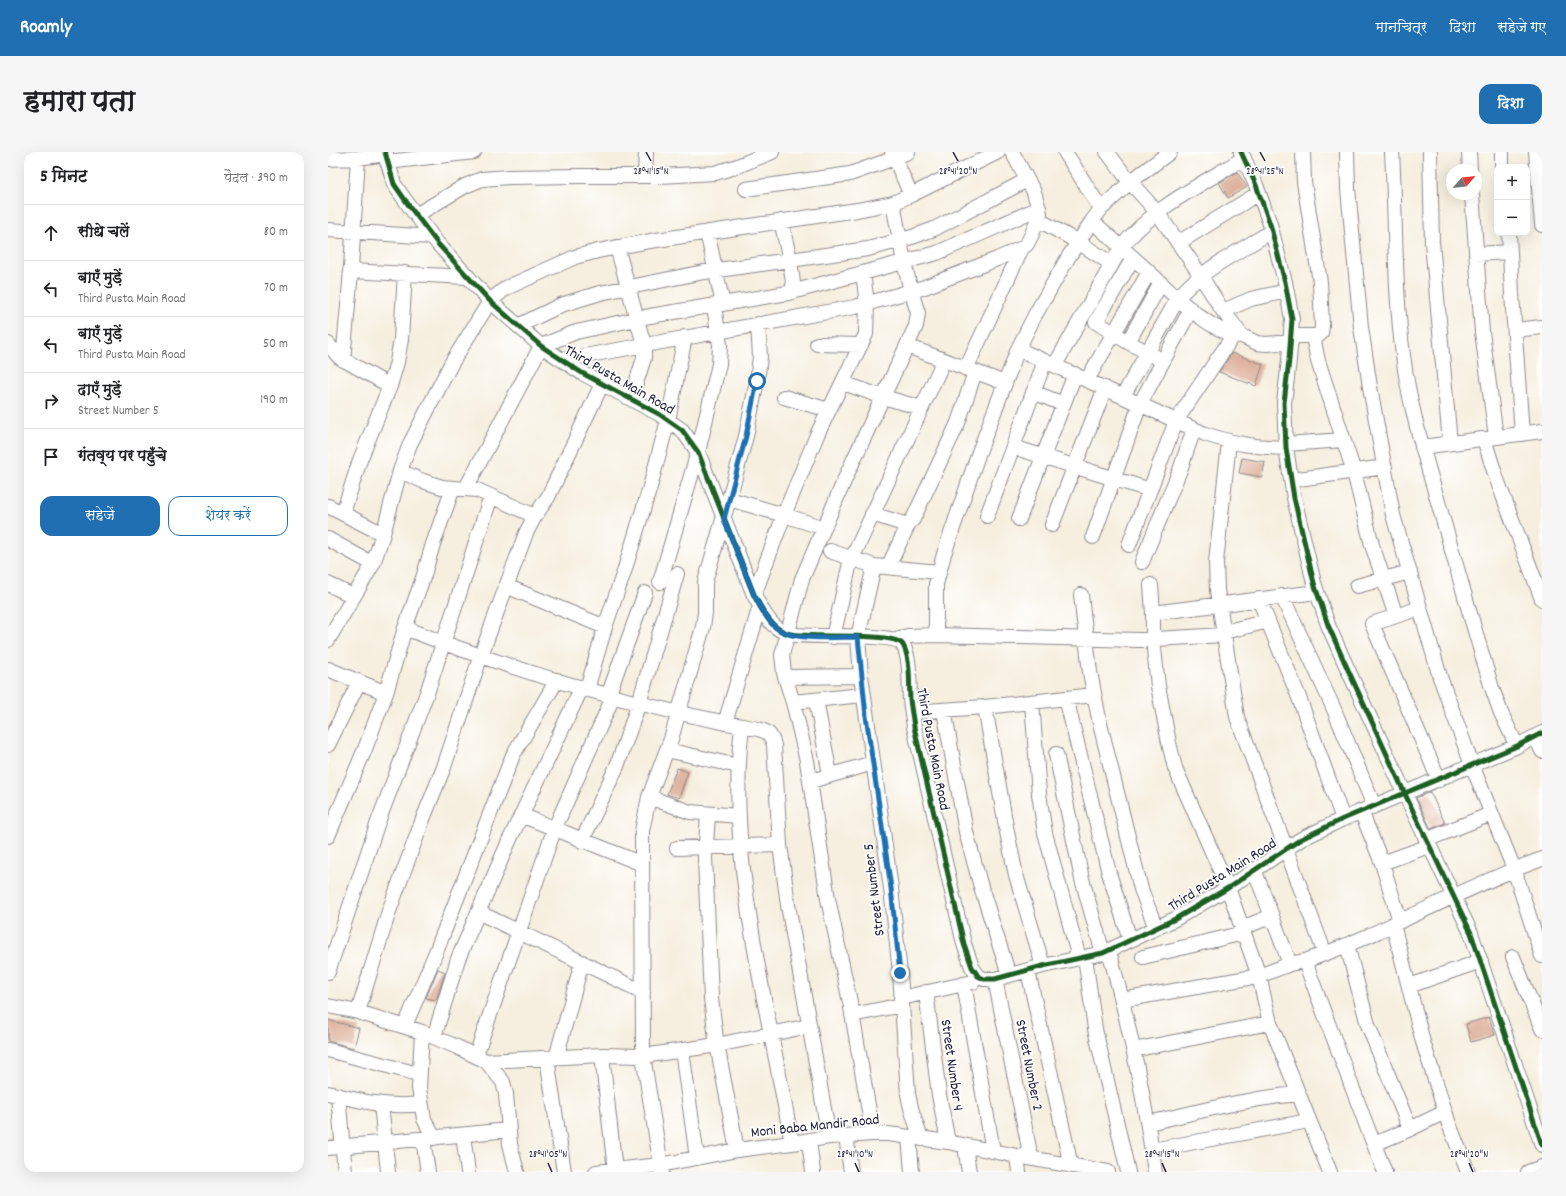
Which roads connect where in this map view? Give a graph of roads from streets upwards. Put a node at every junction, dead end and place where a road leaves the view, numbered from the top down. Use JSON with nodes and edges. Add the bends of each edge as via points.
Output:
{"nodes":[{"id":1,"x":474,"y":152,"type":"edge"},
{"id":2,"x":646,"y":152,"type":"edge"},
{"id":3,"x":772,"y":152,"type":"edge"},
{"id":4,"x":908,"y":152,"type":"edge"},
{"id":5,"x":998,"y":152,"type":"edge"},
{"id":6,"x":1012,"y":152,"type":"edge"},
{"id":7,"x":1065,"y":152,"type":"edge"},
{"id":8,"x":1108,"y":152,"type":"edge"},
{"id":9,"x":1303,"y":152,"type":"edge"},
{"id":10,"x":1347,"y":152,"type":"edge"},
{"id":11,"x":1392,"y":152,"type":"edge"},
{"id":12,"x":1430,"y":152,"type":"edge"},
{"id":13,"x":1469,"y":152,"type":"edge"},
{"id":14,"x":1502,"y":152,"type":"edge"},
{"id":15,"x":1536,"y":152,"type":"edge"},
{"id":16,"x":1164,"y":154,"type":"edge"},
{"id":17,"x":894,"y":155,"type":"edge"},
{"id":18,"x":1243,"y":155,"type":"edge"},
{"id":19,"x":386,"y":156,"type":"edge"},
{"id":20,"x":358,"y":158,"type":"junction"},
{"id":21,"x":328,"y":159,"type":"edge"},
{"id":22,"x":1470,"y":164,"type":"edge"},
{"id":23,"x":1502,"y":164,"type":"edge"},
{"id":24,"x":645,"y":175,"type":"junction"},
{"id":25,"x":1027,"y":180,"type":"junction"},
{"id":26,"x":1130,"y":182,"type":"junction"},
{"id":27,"x":746,"y":190,"type":"dead end"},
{"id":28,"x":1259,"y":193,"type":"junction"},
{"id":29,"x":911,"y":196,"type":"junction"},
{"id":30,"x":1472,"y":200,"type":"edge"},
{"id":31,"x":893,"y":202,"type":"junction"},
{"id":32,"x":1101,"y":209,"type":"junction"},
{"id":33,"x":1157,"y":212,"type":"junction"},
{"id":34,"x":1039,"y":214,"type":"junction"},
{"id":35,"x":416,"y":215,"type":"junction"},
{"id":36,"x":781,"y":221,"type":"junction"},
{"id":37,"x":1092,"y":221,"type":"junction"},
{"id":38,"x":1542,"y":225,"type":"edge"},
{"id":39,"x":328,"y":230,"type":"edge"},
{"id":40,"x":1272,"y":231,"type":"junction"},
{"id":41,"x":353,"y":232,"type":"junction"},
{"id":42,"x":707,"y":232,"type":"junction"},
{"id":43,"x":1510,"y":236,"type":"edge"},
{"id":44,"x":432,"y":237,"type":"junction"},
{"id":45,"x":900,"y":241,"type":"junction"},
{"id":46,"x":1078,"y":242,"type":"junction"},
{"id":47,"x":1178,"y":242,"type":"junction"},
{"id":48,"x":618,"y":247,"type":"junction"},
{"id":49,"x":1022,"y":248,"type":"junction"},
{"id":50,"x":1122,"y":248,"type":"junction"},
{"id":51,"x":862,"y":250,"type":"junction"},
{"id":52,"x":1510,"y":252,"type":"junction"},
{"id":53,"x":1476,"y":254,"type":"junction"},
{"id":54,"x":1133,"y":258,"type":"junction"},
{"id":55,"x":790,"y":260,"type":"junction"},
{"id":56,"x":904,"y":262,"type":"junction"},
{"id":57,"x":1112,"y":264,"type":"junction"},
{"id":58,"x":350,"y":271,"type":"junction"},
{"id":59,"x":716,"y":271,"type":"junction"},
{"id":60,"x":865,"y":272,"type":"junction"},
{"id":61,"x":1149,"y":272,"type":"junction"},
{"id":62,"x":405,"y":273,"type":"junction"},
{"id":63,"x":467,"y":276,"type":"junction"},
{"id":64,"x":1200,"y":276,"type":"junction"},
{"id":65,"x":1161,"y":283,"type":"junction"},
{"id":66,"x":629,"y":287,"type":"junction"},
{"id":67,"x":794,"y":291,"type":"junction"},
{"id":68,"x":911,"y":291,"type":"junction"},
{"id":69,"x":1287,"y":291,"type":"junction"},
{"id":70,"x":1178,"y":298,"type":"junction"},
{"id":71,"x":490,"y":301,"type":"junction"},
{"id":72,"x":867,"y":304,"type":"junction"},
{"id":73,"x":719,"y":305,"type":"junction"},
{"id":74,"x":1191,"y":309,"type":"junction"},
{"id":75,"x":1223,"y":311,"type":"junction"},
{"id":76,"x":637,"y":319,"type":"junction"},
{"id":77,"x":758,"y":324,"type":"junction"},
{"id":78,"x":518,"y":326,"type":"junction"},
{"id":79,"x":1542,"y":327,"type":"edge"},
{"id":80,"x":1515,"y":330,"type":"junction"},
{"id":81,"x":718,"y":331,"type":"junction"},
{"id":82,"x":1114,"y":333,"type":"junction"},
{"id":83,"x":1237,"y":336,"type":"junction"},
{"id":84,"x":1313,"y":336,"type":"junction"},
{"id":85,"x":685,"y":338,"type":"junction"},
{"id":86,"x":1291,"y":339,"type":"junction"},
{"id":87,"x":1128,"y":342,"type":"junction"},
{"id":88,"x":817,"y":344,"type":"dead end"},
{"id":89,"x":644,"y":345,"type":"junction"},
{"id":90,"x":861,"y":345,"type":"junction"},
{"id":91,"x":541,"y":346,"type":"junction"},
{"id":92,"x":907,"y":346,"type":"junction"},
{"id":93,"x":329,"y":348,"type":"edge"},
{"id":94,"x":1018,"y":349,"type":"junction"},
{"id":95,"x":1147,"y":353,"type":"junction"},
{"id":96,"x":343,"y":360,"type":"junction"},
{"id":97,"x":562,"y":360,"type":"junction"},
{"id":98,"x":944,"y":360,"type":"junction"},
{"id":99,"x":1164,"y":360,"type":"junction"},
{"id":100,"x":1050,"y":363,"type":"junction"},
{"id":101,"x":971,"y":370,"type":"junction"},
{"id":102,"x":1081,"y":377,"type":"junction"},
{"id":103,"x":843,"y":382,"type":"junction"},
{"id":104,"x":602,"y":384,"type":"junction"},
{"id":105,"x":1005,"y":384,"type":"junction"},
{"id":106,"x":390,"y":386,"type":"junction"},
{"id":107,"x":1105,"y":388,"type":"junction"},
{"id":108,"x":1033,"y":392,"type":"junction"},
{"id":109,"x":1123,"y":396,"type":"junction"},
{"id":110,"x":784,"y":397,"type":"dead end"},
{"id":111,"x":883,"y":397,"type":"junction"},
{"id":112,"x":631,"y":399,"type":"junction"},
{"id":113,"x":1063,"y":404,"type":"junction"},
{"id":114,"x":1140,"y":404,"type":"junction"},
{"id":115,"x":922,"y":408,"type":"junction"},
{"id":116,"x":830,"y":410,"type":"junction"},
{"id":117,"x":668,"y":420,"type":"junction"},
{"id":118,"x":1176,"y":421,"type":"junction"},
{"id":119,"x":1194,"y":429,"type":"junction"},
{"id":120,"x":1542,"y":431,"type":"edge"},
{"id":121,"x":1522,"y":434,"type":"junction"},
{"id":122,"x":1490,"y":438,"type":"junction"},
{"id":123,"x":1344,"y":440,"type":"junction"},
{"id":124,"x":1229,"y":442,"type":"junction"},
{"id":125,"x":1450,"y":443,"type":"junction"},
{"id":126,"x":1286,"y":446,"type":"junction"},
{"id":127,"x":1013,"y":447,"type":"junction"},
{"id":128,"x":1422,"y":447,"type":"junction"},
{"id":129,"x":698,"y":452,"type":"junction"},
{"id":130,"x":1043,"y":457,"type":"junction"},
{"id":131,"x":1384,"y":466,"type":"junction"},
{"id":132,"x":1074,"y":468,"type":"junction"},
{"id":133,"x":400,"y":471,"type":"junction"},
{"id":134,"x":1354,"y":472,"type":"junction"},
{"id":135,"x":1113,"y":479,"type":"junction"},
{"id":136,"x":1291,"y":480,"type":"junction"},
{"id":137,"x":459,"y":488,"type":"junction"},
{"id":138,"x":1150,"y":490,"type":"junction"},
{"id":139,"x":491,"y":496,"type":"junction"},
{"id":140,"x":729,"y":499,"type":"junction"},
{"id":141,"x":328,"y":506,"type":"edge"},
{"id":142,"x":343,"y":513,"type":"junction"},
{"id":143,"x":872,"y":514,"type":"junction"},
{"id":144,"x":784,"y":515,"type":"junction"},
{"id":145,"x":535,"y":516,"type":"junction"},
{"id":146,"x":986,"y":516,"type":"dead end"},
{"id":147,"x":724,"y":519,"type":"junction"},
{"id":148,"x":1019,"y":519,"type":"dead end"},
{"id":149,"x":909,"y":523,"type":"junction"},
{"id":150,"x":1052,"y":525,"type":"dead end"},
{"id":151,"x":824,"y":528,"type":"junction"},
{"id":152,"x":383,"y":534,"type":"junction"},
{"id":153,"x":1093,"y":538,"type":"dead end"},
{"id":154,"x":328,"y":539,"type":"edge"},
{"id":155,"x":1129,"y":545,"type":"dead end"},
{"id":156,"x":830,"y":551,"type":"dead end"},
{"id":157,"x":853,"y":558,"type":"junction"},
{"id":158,"x":1142,"y":562,"type":"dead end"},
{"id":159,"x":373,"y":564,"type":"junction"},
{"id":160,"x":874,"y":566,"type":"junction"},
{"id":161,"x":888,"y":567,"type":"junction"},
{"id":162,"x":939,"y":572,"type":"junction"},
{"id":163,"x":1410,"y":572,"type":"junction"},
{"id":164,"x":676,"y":574,"type":"dead end"},
{"id":165,"x":1383,"y":578,"type":"junction"},
{"id":166,"x":660,"y":582,"type":"dead end"},
{"id":167,"x":328,"y":584,"type":"edge"},
{"id":168,"x":1151,"y":585,"type":"dead end"},
{"id":169,"x":506,"y":586,"type":"junction"},
{"id":170,"x":1357,"y":586,"type":"dead end"},
{"id":171,"x":1317,"y":592,"type":"junction"},
{"id":172,"x":645,"y":593,"type":"dead end"},
{"id":173,"x":1081,"y":595,"type":"dead end"},
{"id":174,"x":353,"y":596,"type":"junction"},
{"id":175,"x":1282,"y":596,"type":"junction"},
{"id":176,"x":1259,"y":599,"type":"junction"},
{"id":177,"x":1542,"y":599,"type":"edge"},
{"id":178,"x":757,"y":600,"type":"junction"},
{"id":179,"x":1219,"y":604,"type":"junction"},
{"id":180,"x":1420,"y":608,"type":"junction"},
{"id":181,"x":1153,"y":613,"type":"junction"},
{"id":182,"x":1396,"y":616,"type":"junction"},
{"id":183,"x":1268,"y":621,"type":"junction"},
{"id":184,"x":605,"y":627,"type":"junction"},
{"id":185,"x":405,"y":628,"type":"junction"},
{"id":186,"x":788,"y":634,"type":"junction"},
{"id":187,"x":1224,"y":634,"type":"junction"},
{"id":188,"x":936,"y":635,"type":"junction"},
{"id":189,"x":833,"y":637,"type":"junction"},
{"id":190,"x":858,"y":637,"type":"junction"},
{"id":191,"x":895,"y":639,"type":"junction"},
{"id":192,"x":1086,"y":639,"type":"junction"},
{"id":193,"x":1153,"y":639,"type":"junction"},
{"id":194,"x":328,"y":640,"type":"edge"},
{"id":195,"x":443,"y":643,"type":"junction"},
{"id":196,"x":481,"y":655,"type":"junction"},
{"id":197,"x":328,"y":669,"type":"edge"},
{"id":198,"x":861,"y":676,"type":"junction"},
{"id":199,"x":785,"y":677,"type":"junction"},
{"id":200,"x":557,"y":680,"type":"junction"},
{"id":201,"x":359,"y":682,"type":"junction"},
{"id":202,"x":585,"y":688,"type":"junction"},
{"id":203,"x":386,"y":693,"type":"junction"},
{"id":204,"x":863,"y":695,"type":"junction"},
{"id":205,"x":1094,"y":695,"type":"junction"},
{"id":206,"x":610,"y":696,"type":"junction"},
{"id":207,"x":1066,"y":698,"type":"junction"},
{"id":208,"x":816,"y":700,"type":"junction"},
{"id":209,"x":793,"y":702,"type":"junction"},
{"id":210,"x":1032,"y":702,"type":"junction"},
{"id":211,"x":639,"y":703,"type":"junction"},
{"id":212,"x":985,"y":707,"type":"junction"},
{"id":213,"x":944,"y":710,"type":"junction"},
{"id":214,"x":679,"y":712,"type":"junction"},
{"id":215,"x":912,"y":712,"type":"junction"},
{"id":216,"x":725,"y":723,"type":"junction"},
{"id":217,"x":742,"y":726,"type":"junction"},
{"id":218,"x":1539,"y":735,"type":"edge"},
{"id":219,"x":328,"y":745,"type":"edge"},
{"id":220,"x":1517,"y":746,"type":"junction"},
{"id":221,"x":667,"y":750,"type":"junction"},
{"id":222,"x":1542,"y":751,"type":"edge"},
{"id":223,"x":1056,"y":754,"type":"dead end"},
{"id":224,"x":873,"y":764,"type":"junction"},
{"id":225,"x":738,"y":766,"type":"junction"},
{"id":226,"x":1472,"y":766,"type":"junction"},
{"id":227,"x":830,"y":775,"type":"junction"},
{"id":228,"x":1439,"y":780,"type":"junction"},
{"id":229,"x":811,"y":781,"type":"junction"},
{"id":230,"x":1405,"y":794,"type":"junction"},
{"id":231,"x":649,"y":797,"type":"junction"},
{"id":232,"x":1368,"y":809,"type":"junction"},
{"id":233,"x":708,"y":814,"type":"junction"},
{"id":234,"x":1492,"y":814,"type":"junction"},
{"id":235,"x":521,"y":815,"type":"junction"},
{"id":236,"x":739,"y":816,"type":"junction"},
{"id":237,"x":1343,"y":819,"type":"junction"},
{"id":238,"x":554,"y":830,"type":"junction"},
{"id":239,"x":328,"y":836,"type":"edge"},
{"id":240,"x":582,"y":841,"type":"junction"},
{"id":241,"x":1428,"y":843,"type":"junction"},
{"id":242,"x":780,"y":844,"type":"junction"},
{"id":243,"x":739,"y":845,"type":"junction"},
{"id":244,"x":706,"y":847,"type":"junction"},
{"id":245,"x":677,"y":848,"type":"dead end"},
{"id":246,"x":1286,"y":848,"type":"junction"},
{"id":247,"x":1542,"y":858,"type":"edge"},
{"id":248,"x":1382,"y":863,"type":"junction"},
{"id":249,"x":642,"y":864,"type":"junction"},
{"id":250,"x":1254,"y":869,"type":"junction"},
{"id":251,"x":1514,"y":869,"type":"junction"},
{"id":252,"x":1228,"y":888,"type":"junction"},
{"id":253,"x":1453,"y":897,"type":"junction"},
{"id":254,"x":478,"y":912,"type":"junction"},
{"id":255,"x":1272,"y":916,"type":"junction"},
{"id":256,"x":1396,"y":922,"type":"junction"},
{"id":257,"x":1156,"y":928,"type":"junction"},
{"id":258,"x":1243,"y":931,"type":"junction"},
{"id":259,"x":518,"y":932,"type":"junction"},
{"id":260,"x":1130,"y":940,"type":"junction"},
{"id":261,"x":1347,"y":945,"type":"junction"},
{"id":262,"x":1103,"y":953,"type":"junction"},
{"id":263,"x":1325,"y":954,"type":"junction"},
{"id":264,"x":1542,"y":956,"type":"edge"},
{"id":265,"x":1143,"y":957,"type":"dead end"},
{"id":266,"x":1512,"y":957,"type":"dead end"},
{"id":267,"x":1082,"y":958,"type":"junction"},
{"id":268,"x":1305,"y":961,"type":"junction"},
{"id":269,"x":1481,"y":961,"type":"junction"},
{"id":270,"x":582,"y":962,"type":"junction"},
{"id":271,"x":1290,"y":964,"type":"junction"},
{"id":272,"x":1043,"y":966,"type":"junction"},
{"id":273,"x":1028,"y":970,"type":"junction"},
{"id":274,"x":328,"y":972,"type":"edge"},
{"id":275,"x":1259,"y":976,"type":"junction"},
{"id":276,"x":996,"y":978,"type":"junction"},
{"id":277,"x":964,"y":984,"type":"junction"},
{"id":278,"x":1409,"y":986,"type":"junction"},
{"id":279,"x":643,"y":992,"type":"junction"},
{"id":280,"x":926,"y":992,"type":"junction"},
{"id":281,"x":1122,"y":1000,"type":"junction"},
{"id":282,"x":902,"y":1002,"type":"junction"},
{"id":283,"x":328,"y":1006,"type":"edge"},
{"id":284,"x":358,"y":1012,"type":"junction"},
{"id":285,"x":852,"y":1015,"type":"junction"},
{"id":286,"x":1270,"y":1023,"type":"junction"},
{"id":287,"x":405,"y":1026,"type":"junction"},
{"id":288,"x":809,"y":1026,"type":"junction"},
{"id":289,"x":1542,"y":1029,"type":"edge"},
{"id":290,"x":428,"y":1034,"type":"junction"},
{"id":291,"x":771,"y":1034,"type":"junction"},
{"id":292,"x":717,"y":1045,"type":"junction"},
{"id":293,"x":328,"y":1050,"type":"edge"},
{"id":294,"x":682,"y":1050,"type":"junction"},
{"id":295,"x":1133,"y":1050,"type":"junction"},
{"id":296,"x":602,"y":1055,"type":"junction"},
{"id":297,"x":644,"y":1056,"type":"junction"},
{"id":298,"x":481,"y":1058,"type":"junction"},
{"id":299,"x":551,"y":1058,"type":"junction"},
{"id":300,"x":418,"y":1074,"type":"junction"},
{"id":301,"x":333,"y":1094,"type":"edge"},
{"id":302,"x":1299,"y":1094,"type":"junction"},
{"id":303,"x":381,"y":1104,"type":"junction"},
{"id":304,"x":421,"y":1104,"type":"junction"},
{"id":305,"x":1445,"y":1112,"type":"junction"},
{"id":306,"x":1309,"y":1121,"type":"junction"},
{"id":307,"x":1148,"y":1123,"type":"junction"},
{"id":308,"x":1410,"y":1129,"type":"junction"},
{"id":309,"x":508,"y":1130,"type":"junction"},
{"id":310,"x":873,"y":1134,"type":"junction"},
{"id":311,"x":462,"y":1135,"type":"junction"},
{"id":312,"x":846,"y":1136,"type":"junction"},
{"id":313,"x":829,"y":1137,"type":"junction"},
{"id":314,"x":429,"y":1138,"type":"junction"},
{"id":315,"x":915,"y":1138,"type":"junction"},
{"id":316,"x":809,"y":1141,"type":"junction"},
{"id":317,"x":948,"y":1142,"type":"junction"},
{"id":318,"x":384,"y":1143,"type":"junction"},
{"id":319,"x":792,"y":1143,"type":"junction"},
{"id":320,"x":1374,"y":1144,"type":"junction"},
{"id":321,"x":1542,"y":1145,"type":"edge"},
{"id":322,"x":965,"y":1146,"type":"junction"},
{"id":323,"x":342,"y":1147,"type":"junction"},
{"id":324,"x":328,"y":1148,"type":"edge"},
{"id":325,"x":737,"y":1150,"type":"junction"},
{"id":326,"x":1152,"y":1150,"type":"junction"},
{"id":327,"x":993,"y":1151,"type":"junction"},
{"id":328,"x":1024,"y":1157,"type":"junction"},
{"id":329,"x":697,"y":1158,"type":"junction"},
{"id":330,"x":1071,"y":1166,"type":"junction"},
{"id":331,"x":1052,"y":1167,"type":"edge"},
{"id":332,"x":1542,"y":1167,"type":"edge"},
{"id":333,"x":661,"y":1169,"type":"edge"},
{"id":334,"x":616,"y":1170,"type":"junction"},
{"id":335,"x":345,"y":1172,"type":"edge"},
{"id":336,"x":388,"y":1172,"type":"edge"},
{"id":337,"x":428,"y":1172,"type":"edge"},
{"id":338,"x":468,"y":1172,"type":"edge"},
{"id":339,"x":517,"y":1172,"type":"edge"},
{"id":340,"x":564,"y":1172,"type":"edge"},
{"id":341,"x":596,"y":1172,"type":"edge"},
{"id":342,"x":813,"y":1172,"type":"edge"},
{"id":343,"x":851,"y":1172,"type":"edge"},
{"id":344,"x":912,"y":1172,"type":"edge"},
{"id":345,"x":969,"y":1172,"type":"edge"},
{"id":346,"x":1019,"y":1172,"type":"edge"},
{"id":347,"x":1108,"y":1172,"type":"edge"},
{"id":348,"x":1128,"y":1172,"type":"edge"},
{"id":349,"x":1155,"y":1172,"type":"edge"},
{"id":350,"x":1330,"y":1172,"type":"edge"},
{"id":351,"x":1385,"y":1172,"type":"edge"},
{"id":352,"x":1468,"y":1172,"type":"edge"},
{"id":353,"x":1528,"y":1172,"type":"edge"}],
"edges":[{"from":1,"to":19,"type":"street"},
{"from":2,"to":24,"type":"street"},
{"from":3,"to":24,"type":"street","via":[[714,173]]},
{"from":4,"to":17,"type":"street"},
{"from":5,"to":29,"type":"street"},
{"from":6,"to":25,"type":"street"},
{"from":7,"to":32,"type":"street"},
{"from":8,"to":26,"type":"street"},
{"from":9,"to":84,"type":"street","via":[[1304,182],[1320,282],[1322,326],[1321,333]]},
{"from":10,"to":131,"type":"street","via":[[1361,327]]},
{"from":11,"to":128,"type":"street","via":[[1402,354]]},
{"from":12,"to":125,"type":"street","via":[[1432,242]]},
{"from":13,"to":22,"type":"street"},
{"from":14,"to":23,"type":"street"},
{"from":15,"to":38,"type":"street"},
{"from":16,"to":26,"type":"street"},
{"from":17,"to":27,"type":"street","via":[[850,174]]},
{"from":17,"to":29,"type":"street"},
{"from":18,"to":28,"type":"street"},
{"from":18,"to":33,"type":"street"},
{"from":19,"to":20,"type":"street"},
{"from":19,"to":35,"type":"street","name":"Third Pusta Main Road","via":[[394,184]]},
{"from":20,"to":21,"type":"street"},
{"from":20,"to":41,"type":"street"},
{"from":24,"to":35,"type":"street","via":[[482,179]]},
{"from":25,"to":34,"type":"street","via":[[1034,192]]},
{"from":25,"to":45,"type":"street","via":[[934,229]]},
{"from":26,"to":32,"type":"street"},
{"from":26,"to":33,"type":"street"},
{"from":28,"to":40,"type":"street"},
{"from":28,"to":47,"type":"street"},
{"from":29,"to":31,"type":"street"},
{"from":30,"to":53,"type":"street"},
{"from":31,"to":36,"type":"street"},
{"from":31,"to":45,"type":"street"},
{"from":32,"to":37,"type":"street"},
{"from":33,"to":47,"type":"street"},
{"from":33,"to":50,"type":"street"},
{"from":34,"to":46,"type":"street"},
{"from":34,"to":49,"type":"street","via":[[1027,244]]},
{"from":34,"to":56,"type":"street","via":[[937,253]]},
{"from":35,"to":44,"type":"street","name":"Third Pusta Main Road"},
{"from":36,"to":42,"type":"street"},
{"from":36,"to":55,"type":"street"},
{"from":37,"to":46,"type":"street"},
{"from":37,"to":50,"type":"street"},
{"from":39,"to":41,"type":"street"},
{"from":40,"to":64,"type":"street"},
{"from":40,"to":69,"type":"street"},
{"from":41,"to":44,"type":"street"},
{"from":41,"to":58,"type":"street"},
{"from":42,"to":48,"type":"street"},
{"from":42,"to":59,"type":"street"},
{"from":43,"to":52,"type":"street"},
{"from":44,"to":63,"type":"street","name":"Third Pusta Main Road"},
{"from":45,"to":51,"type":"street"},
{"from":45,"to":56,"type":"street"},
{"from":46,"to":57,"type":"street"},
{"from":46,"to":94,"type":"street"},
{"from":47,"to":64,"type":"street"},
{"from":48,"to":66,"type":"street"},
{"from":48,"to":71,"type":"street","via":[[575,257],[506,288]]},
{"from":49,"to":68,"type":"street"},
{"from":49,"to":101,"type":"street"},
{"from":50,"to":54,"type":"street"},
{"from":50,"to":57,"type":"street"},
{"from":51,"to":55,"type":"street"},
{"from":51,"to":60,"type":"street"},
{"from":52,"to":53,"type":"street"},
{"from":52,"to":80,"type":"street"},
{"from":53,"to":122,"type":"street"},
{"from":54,"to":61,"type":"street"},
{"from":54,"to":82,"type":"street","via":[[1096,322]]},
{"from":55,"to":59,"type":"street"},
{"from":55,"to":67,"type":"street"},
{"from":56,"to":60,"type":"street"},
{"from":56,"to":68,"type":"street"},
{"from":57,"to":100,"type":"street"},
{"from":58,"to":62,"type":"street"},
{"from":58,"to":96,"type":"street"},
{"from":59,"to":66,"type":"street"},
{"from":59,"to":73,"type":"street"},
{"from":60,"to":67,"type":"street"},
{"from":60,"to":72,"type":"street"},
{"from":61,"to":65,"type":"street"},
{"from":61,"to":82,"type":"street"},
{"from":62,"to":63,"type":"street"},
{"from":62,"to":106,"type":"street","via":[[401,339]]},
{"from":63,"to":71,"type":"street","name":"Third Pusta Main Road"},
{"from":64,"to":70,"type":"street"},
{"from":64,"to":75,"type":"street"},
{"from":65,"to":70,"type":"street"},
{"from":65,"to":87,"type":"street"},
{"from":66,"to":76,"type":"street"},
{"from":66,"to":78,"type":"street","via":[[575,300]]},
{"from":67,"to":73,"type":"street"},
{"from":68,"to":72,"type":"street"},
{"from":68,"to":92,"type":"street","via":[[918,320]]},
{"from":69,"to":75,"type":"street","via":[[1251,299]]},
{"from":69,"to":86,"type":"street","via":[[1292,319]]},
{"from":70,"to":74,"type":"street"},
{"from":70,"to":95,"type":"street"},
{"from":71,"to":78,"type":"street","name":"Third Pusta Main Road"},
{"from":71,"to":133,"type":"street","via":[[430,403]]},
{"from":72,"to":77,"type":"street"},
{"from":72,"to":90,"type":"street","via":[[866,334]]},
{"from":73,"to":76,"type":"street"},
{"from":73,"to":81,"type":"street"},
{"from":74,"to":83,"type":"street","via":[[1211,325]]},
{"from":74,"to":99,"type":"street"},
{"from":75,"to":83,"type":"street"},
{"from":76,"to":89,"type":"street"},
{"from":76,"to":91,"type":"street","via":[[576,332]]},
{"from":77,"to":81,"type":"street"},
{"from":77,"to":140,"type":"street","via":[[760,357],[757,381]]},
{"from":78,"to":91,"type":"street","name":"Third Pusta Main Road"},
{"from":79,"to":80,"type":"street"},
{"from":80,"to":121,"type":"street"},
{"from":81,"to":85,"type":"street"},
{"from":81,"to":129,"type":"street","via":[[719,364]]},
{"from":82,"to":87,"type":"street"},
{"from":82,"to":102,"type":"street"},
{"from":83,"to":86,"type":"street","via":[[1257,344]]},
{"from":83,"to":118,"type":"street"},
{"from":84,"to":86,"type":"street"},
{"from":84,"to":123,"type":"street","via":[[1318,361]]},
{"from":85,"to":89,"type":"street"},
{"from":85,"to":117,"type":"street"},
{"from":86,"to":126,"type":"street","via":[[1284,403]]},
{"from":87,"to":95,"type":"street"},
{"from":88,"to":90,"type":"street"},
{"from":89,"to":97,"type":"street"},
{"from":89,"to":112,"type":"street","via":[[644,358]]},
{"from":90,"to":103,"type":"street"},
{"from":91,"to":97,"type":"street","name":"Third Pusta Main Road"},
{"from":91,"to":137,"type":"street"},
{"from":92,"to":98,"type":"street"},
{"from":92,"to":111,"type":"street"},
{"from":93,"to":96,"type":"street"},
{"from":94,"to":100,"type":"street"},
{"from":94,"to":105,"type":"street"},
{"from":95,"to":99,"type":"street"},
{"from":95,"to":109,"type":"street"},
{"from":96,"to":106,"type":"street"},
{"from":97,"to":104,"type":"street","name":"Third Pusta Main Road"},
{"from":98,"to":101,"type":"street"},
{"from":98,"to":115,"type":"street"},
{"from":99,"to":114,"type":"street"},
{"from":100,"to":102,"type":"street"},
{"from":100,"to":108,"type":"street"},
{"from":101,"to":105,"type":"street"},
{"from":101,"to":149,"type":"street","via":[[958,423]]},
{"from":102,"to":107,"type":"street"},
{"from":102,"to":113,"type":"street"},
{"from":103,"to":111,"type":"street"},
{"from":103,"to":116,"type":"street"},
{"from":104,"to":112,"type":"street","name":"Third Pusta Main Road"},
{"from":104,"to":145,"type":"street","via":[[548,497]]},
{"from":105,"to":162,"type":"street"},
{"from":106,"to":142,"type":"street","via":[[360,460]]},
{"from":107,"to":109,"type":"street"},
{"from":107,"to":132,"type":"street"},
{"from":108,"to":113,"type":"street"},
{"from":108,"to":127,"type":"street"},
{"from":109,"to":114,"type":"street"},
{"from":110,"to":116,"type":"street"},
{"from":111,"to":115,"type":"street"},
{"from":111,"to":151,"type":"street"},
{"from":112,"to":117,"type":"street","name":"Third Pusta Main Road"},
{"from":113,"to":130,"type":"street"},
{"from":114,"to":118,"type":"street"},
{"from":114,"to":135,"type":"street"},
{"from":115,"to":143,"type":"street"},
{"from":116,"to":144,"type":"street"},
{"from":117,"to":129,"type":"street","name":"Third Pusta Main Road","via":[[682,430]]},
{"from":117,"to":184,"type":"street","via":[[638,526]]},
{"from":118,"to":119,"type":"street"},
{"from":118,"to":138,"type":"street"},
{"from":119,"to":124,"type":"street"},
{"from":119,"to":158,"type":"street"},
{"from":120,"to":121,"type":"street"},
{"from":121,"to":122,"type":"street"},
{"from":122,"to":125,"type":"street"},
{"from":122,"to":177,"type":"street","via":[[1496,477]]},
{"from":123,"to":126,"type":"street"},
{"from":123,"to":134,"type":"street"},
{"from":124,"to":126,"type":"street","via":[[1256,447]]},
{"from":124,"to":179,"type":"street","via":[[1216,562]]},
{"from":125,"to":128,"type":"street"},
{"from":126,"to":136,"type":"street"},
{"from":127,"to":130,"type":"street"},
{"from":127,"to":146,"type":"street"},
{"from":128,"to":220,"type":"street","via":[[1492,688]]},
{"from":129,"to":147,"type":"street","name":"Third Pusta Main Road"},
{"from":129,"to":166,"type":"street"},
{"from":130,"to":132,"type":"street"},
{"from":130,"to":148,"type":"street"},
{"from":131,"to":134,"type":"street"},
{"from":131,"to":163,"type":"street","via":[[1393,515]]},
{"from":132,"to":135,"type":"street"},
{"from":132,"to":150,"type":"street"},
{"from":133,"to":137,"type":"street","via":[[442,487]]},
{"from":133,"to":152,"type":"street"},
{"from":134,"to":136,"type":"street"},
{"from":134,"to":165,"type":"street"},
{"from":135,"to":138,"type":"street"},
{"from":135,"to":153,"type":"street"},
{"from":136,"to":171,"type":"street","via":[[1304,547]]},
{"from":137,"to":139,"type":"street","via":[[477,490]]},
{"from":137,"to":185,"type":"street","via":[[433,544]]},
{"from":138,"to":155,"type":"street"},
{"from":139,"to":145,"type":"street"},
{"from":139,"to":195,"type":"street"},
{"from":140,"to":144,"type":"street"},
{"from":140,"to":147,"type":"street"},
{"from":141,"to":142,"type":"street"},
{"from":142,"to":152,"type":"street"},
{"from":143,"to":149,"type":"street","via":[[904,524]]},
{"from":143,"to":157,"type":"street"},
{"from":144,"to":151,"type":"street"},
{"from":144,"to":178,"type":"street"},
{"from":145,"to":169,"type":"street"},
{"from":147,"to":178,"type":"street","name":"Third Pusta Main Road"},
{"from":147,"to":214,"type":"street","via":[[705,582],[703,627]]},
{"from":149,"to":161,"type":"street"},
{"from":151,"to":186,"type":"street","via":[[802,579]]},
{"from":152,"to":159,"type":"street"},
{"from":154,"to":159,"type":"street"},
{"from":156,"to":157,"type":"street"},
{"from":157,"to":160,"type":"street"},
{"from":157,"to":189,"type":"street"},
{"from":159,"to":174,"type":"street"},
{"from":160,"to":161,"type":"street"},
{"from":160,"to":190,"type":"street","name":"Street Number 5"},
{"from":161,"to":162,"type":"street"},
{"from":162,"to":188,"type":"street","via":[[936,584]]},
{"from":163,"to":165,"type":"street"},
{"from":163,"to":180,"type":"street"},
{"from":164,"to":211,"type":"street"},
{"from":165,"to":170,"type":"street"},
{"from":165,"to":182,"type":"street"},
{"from":167,"to":174,"type":"street"},
{"from":168,"to":181,"type":"street"},
{"from":169,"to":184,"type":"street"},
{"from":169,"to":196,"type":"street"},
{"from":171,"to":175,"type":"street"},
{"from":171,"to":230,"type":"street","via":[[1344,661]]},
{"from":172,"to":206,"type":"street"},
{"from":173,"to":192,"type":"street"},
{"from":174,"to":194,"type":"street"},
{"from":175,"to":176,"type":"street"},
{"from":175,"to":232,"type":"street","via":[[1333,707]]},
{"from":176,"to":179,"type":"street"},
{"from":176,"to":183,"type":"street"},
{"from":178,"to":186,"type":"street","name":"Third Pusta Main Road","via":[[774,626]]},
{"from":178,"to":216,"type":"street"},
{"from":179,"to":181,"type":"street"},
{"from":179,"to":187,"type":"street"},
{"from":180,"to":182,"type":"street"},
{"from":180,"to":226,"type":"street","via":[[1440,677]]},
{"from":181,"to":193,"type":"street"},
{"from":182,"to":228,"type":"street","via":[[1372,624]]},
{"from":183,"to":187,"type":"street"},
{"from":183,"to":237,"type":"street","via":[[1298,694]]},
{"from":184,"to":202,"type":"street"},
{"from":185,"to":195,"type":"street"},
{"from":185,"to":203,"type":"street"},
{"from":186,"to":189,"type":"street"},
{"from":186,"to":199,"type":"street","via":[[782,656]]},
{"from":187,"to":193,"type":"street"},
{"from":187,"to":246,"type":"street","via":[[1237,717]]},
{"from":188,"to":191,"type":"street"},
{"from":188,"to":192,"type":"street"},
{"from":189,"to":190,"type":"street"},
{"from":190,"to":191,"type":"street"},
{"from":190,"to":198,"type":"street","name":"Street Number 5"},
{"from":191,"to":215,"type":"street","name":"Third Pusta Main Road","via":[[903,644],[907,656]]},
{"from":192,"to":193,"type":"street"},
{"from":192,"to":205,"type":"street"},
{"from":193,"to":252,"type":"street","via":[[1161,700],[1175,768]]},
{"from":195,"to":196,"type":"street"},
{"from":195,"to":274,"type":"street","via":[[427,693],[378,822]]},
{"from":196,"to":200,"type":"street"},
{"from":196,"to":284,"type":"street","via":[[444,767],[389,911]]},
{"from":197,"to":201,"type":"street"},
{"from":198,"to":199,"type":"street"},
{"from":198,"to":204,"type":"street","name":"Street Number 5"},
{"from":199,"to":209,"type":"street"},
{"from":200,"to":202,"type":"street"},
{"from":200,"to":287,"type":"street","via":[[513,755]]},
{"from":201,"to":203,"type":"street"},
{"from":201,"to":219,"type":"street"},
{"from":202,"to":206,"type":"street"},
{"from":202,"to":235,"type":"street"},
{"from":203,"to":239,"type":"street"},
{"from":204,"to":208,"type":"street"},
{"from":204,"to":224,"type":"street","name":"Street Number 5"},
{"from":205,"to":207,"type":"street"},
{"from":205,"to":257,"type":"street","via":[[1134,866]]},
{"from":206,"to":211,"type":"street"},
{"from":206,"to":238,"type":"street"},
{"from":207,"to":210,"type":"street"},
{"from":207,"to":260,"type":"street","via":[[1109,873]]},
{"from":208,"to":209,"type":"street"},
{"from":208,"to":227,"type":"street"},
{"from":209,"to":229,"type":"street"},
{"from":210,"to":212,"type":"street"},
{"from":210,"to":267,"type":"street","via":[[1036,766],[1045,833]]},
{"from":211,"to":214,"type":"street"},
{"from":211,"to":240,"type":"street","via":[[617,766]]},
{"from":212,"to":213,"type":"street"},
{"from":212,"to":272,"type":"street","via":[[1016,875]]},
{"from":213,"to":215,"type":"street"},
{"from":213,"to":276,"type":"street","name":"Street Number 2","via":[[966,832],[981,887]]},
{"from":214,"to":216,"type":"street"},
{"from":214,"to":221,"type":"street"},
{"from":215,"to":276,"type":"street","name":"Third Pusta Main Road","via":[[964,944],[978,976]]},
{"from":216,"to":217,"type":"street"},
{"from":217,"to":225,"type":"street"},
{"from":217,"to":242,"type":"street","via":[[767,731],[774,745]]},
{"from":218,"to":220,"type":"street","name":"Third Pusta Main Road"},
{"from":218,"to":222,"type":"street"},
{"from":220,"to":226,"type":"street","name":"Third Pusta Main Road"},
{"from":221,"to":225,"type":"street"},
{"from":221,"to":231,"type":"street"},
{"from":223,"to":262,"type":"street","via":[[1082,879]]},
{"from":224,"to":227,"type":"street"},
{"from":224,"to":282,"type":"street","name":"Street Number 5","via":[[891,888]]},
{"from":225,"to":236,"type":"street"},
{"from":226,"to":228,"type":"street","name":"Third Pusta Main Road"},
{"from":226,"to":234,"type":"street"},
{"from":227,"to":229,"type":"street"},
{"from":228,"to":230,"type":"street","name":"Third Pusta Main Road"},
{"from":229,"to":285,"type":"street","via":[[828,899]]},
{"from":230,"to":232,"type":"street","name":"Third Pusta Main Road"},
{"from":230,"to":241,"type":"street"},
{"from":231,"to":233,"type":"street","via":[[690,812]]},
{"from":231,"to":249,"type":"street","via":[[642,831]]},
{"from":232,"to":237,"type":"street","name":"Third Pusta Main Road"},
{"from":232,"to":248,"type":"street"},
{"from":233,"to":236,"type":"street"},
{"from":233,"to":244,"type":"street"},
{"from":234,"to":241,"type":"street"},
{"from":234,"to":251,"type":"street"},
{"from":235,"to":238,"type":"street"},
{"from":235,"to":254,"type":"street"},
{"from":236,"to":243,"type":"street"},
{"from":237,"to":246,"type":"street","name":"Third Pusta Main Road"},
{"from":238,"to":240,"type":"street"},
{"from":238,"to":259,"type":"street"},
{"from":240,"to":249,"type":"street"},
{"from":241,"to":248,"type":"street"},
{"from":241,"to":253,"type":"street"},
{"from":242,"to":243,"type":"street"},
{"from":242,"to":288,"type":"street"},
{"from":243,"to":244,"type":"street"},
{"from":243,"to":291,"type":"street","via":[[748,913]]},
{"from":244,"to":245,"type":"street"},
{"from":244,"to":292,"type":"street","via":[[711,998]]},
{"from":246,"to":250,"type":"street","name":"Third Pusta Main Road"},
{"from":246,"to":263,"type":"street"},
{"from":247,"to":251,"type":"street"},
{"from":248,"to":256,"type":"street"},
{"from":249,"to":279,"type":"street"},
{"from":250,"to":252,"type":"street","name":"Third Pusta Main Road"},
{"from":250,"to":255,"type":"street"},
{"from":251,"to":253,"type":"street"},
{"from":251,"to":264,"type":"street"},
{"from":252,"to":257,"type":"street","name":"Third Pusta Main Road"},
{"from":252,"to":258,"type":"street"},
{"from":253,"to":256,"type":"street"},
{"from":253,"to":269,"type":"street","via":[[1471,933]]},
{"from":254,"to":259,"type":"street"},
{"from":254,"to":290,"type":"street"},
{"from":255,"to":258,"type":"street"},
{"from":255,"to":271,"type":"street"},
{"from":256,"to":261,"type":"street"},
{"from":256,"to":278,"type":"street"},
{"from":257,"to":260,"type":"street","name":"Third Pusta Main Road"},
{"from":258,"to":265,"type":"street"},
{"from":258,"to":275,"type":"street"},
{"from":259,"to":270,"type":"street"},
{"from":259,"to":298,"type":"street"},
{"from":260,"to":262,"type":"street","name":"Third Pusta Main Road"},
{"from":261,"to":263,"type":"street"},
{"from":261,"to":308,"type":"street","via":[[1368,1025]]},
{"from":262,"to":267,"type":"street","name":"Third Pusta Main Road"},
{"from":262,"to":281,"type":"street","via":[[1111,958]]},
{"from":263,"to":268,"type":"street"},
{"from":266,"to":289,"type":"street"},
{"from":267,"to":272,"type":"street","name":"Third Pusta Main Road"},
{"from":267,"to":348,"type":"street"},
{"from":268,"to":271,"type":"street"},
{"from":268,"to":320,"type":"street"},
{"from":269,"to":278,"type":"street"},
{"from":269,"to":321,"type":"street"},
{"from":270,"to":279,"type":"street"},
{"from":270,"to":299,"type":"street"},
{"from":271,"to":275,"type":"street"},
{"from":272,"to":273,"type":"street","name":"Third Pusta Main Road"},
{"from":273,"to":276,"type":"street","name":"Third Pusta Main Road"},
{"from":273,"to":330,"type":"street"},
{"from":275,"to":281,"type":"street"},
{"from":275,"to":286,"type":"street"},
{"from":276,"to":277,"type":"street"},
{"from":276,"to":328,"type":"street","name":"Street Number 2"},
{"from":277,"to":280,"type":"street"},
{"from":277,"to":327,"type":"street"},
{"from":278,"to":305,"type":"street"},
{"from":279,"to":297,"type":"street"},
{"from":280,"to":282,"type":"street"},
{"from":280,"to":317,"type":"street","name":"Street Number 4","via":[[939,1095]]},
{"from":281,"to":295,"type":"street"},
{"from":282,"to":285,"type":"street"},
{"from":282,"to":315,"type":"street","name":"Street Number 5","via":[[908,1094]]},
{"from":283,"to":284,"type":"street"},
{"from":284,"to":287,"type":"street"},
{"from":285,"to":310,"type":"street"},
{"from":286,"to":295,"type":"street"},
{"from":286,"to":302,"type":"street"},
{"from":287,"to":290,"type":"street"},
{"from":288,"to":291,"type":"street"},
{"from":288,"to":313,"type":"street"},
{"from":290,"to":298,"type":"street"},
{"from":290,"to":300,"type":"street"},
{"from":291,"to":292,"type":"street"},
{"from":291,"to":319,"type":"street"},
{"from":292,"to":294,"type":"street"},
{"from":292,"to":325,"type":"street"},
{"from":293,"to":300,"type":"street"},
{"from":294,"to":297,"type":"street"},
{"from":294,"to":329,"type":"street"},
{"from":295,"to":307,"type":"street"},
{"from":296,"to":297,"type":"street"},
{"from":296,"to":299,"type":"street"},
{"from":296,"to":334,"type":"street"},
{"from":297,"to":333,"type":"street"},
{"from":298,"to":299,"type":"street"},
{"from":298,"to":309,"type":"street","via":[[503,1082]]},
{"from":299,"to":340,"type":"street"},
{"from":300,"to":304,"type":"street"},
{"from":301,"to":303,"type":"street"},
{"from":301,"to":323,"type":"street"},
{"from":302,"to":306,"type":"street"},
{"from":302,"to":307,"type":"street","via":[[1243,1102]]},
{"from":303,"to":304,"type":"street"},
{"from":303,"to":318,"type":"street"},
{"from":304,"to":314,"type":"street"},
{"from":305,"to":308,"type":"street"},
{"from":305,"to":352,"type":"street"},
{"from":306,"to":326,"type":"street"},
{"from":306,"to":350,"type":"street"},
{"from":307,"to":326,"type":"street"},
{"from":308,"to":320,"type":"street"},
{"from":309,"to":311,"type":"street"},
{"from":309,"to":339,"type":"street"},
{"from":310,"to":312,"type":"street","name":"Moni Baba Mandir Road"},
{"from":310,"to":315,"type":"street","name":"Moni Baba Mandir Road"},
{"from":311,"to":314,"type":"street"},
{"from":311,"to":338,"type":"street"},
{"from":312,"to":313,"type":"street","name":"Moni Baba Mandir Road"},
{"from":312,"to":343,"type":"street"},
{"from":313,"to":316,"type":"street","name":"Moni Baba Mandir Road"},
{"from":314,"to":318,"type":"street"},
{"from":314,"to":337,"type":"street"},
{"from":315,"to":317,"type":"street","name":"Moni Baba Mandir Road"},
{"from":315,"to":344,"type":"street","name":"Street Number 5"},
{"from":316,"to":319,"type":"street","name":"Moni Baba Mandir Road"},
{"from":316,"to":342,"type":"street"},
{"from":317,"to":322,"type":"street","name":"Moni Baba Mandir Road"},
{"from":318,"to":323,"type":"street"},
{"from":318,"to":336,"type":"street"},
{"from":319,"to":325,"type":"street","name":"Moni Baba Mandir Road"},
{"from":320,"to":351,"type":"street"},
{"from":322,"to":327,"type":"street","name":"Moni Baba Mandir Road"},
{"from":322,"to":345,"type":"street"},
{"from":323,"to":324,"type":"street"},
{"from":323,"to":335,"type":"street"},
{"from":325,"to":329,"type":"street","name":"Moni Baba Mandir Road"},
{"from":326,"to":349,"type":"street"},
{"from":327,"to":328,"type":"street","name":"Moni Baba Mandir Road"},
{"from":328,"to":331,"type":"street","name":"Moni Baba Mandir Road"},
{"from":328,"to":346,"type":"street","name":"Street Number 2"},
{"from":329,"to":333,"type":"street","name":"Moni Baba Mandir Road"},
{"from":330,"to":331,"type":"street","name":"Moni Baba Mandir Road"},
{"from":330,"to":347,"type":"street","name":"Moni Baba Mandir Road"},
{"from":332,"to":353,"type":"street"},
{"from":333,"to":334,"type":"street","name":"Moni Baba Mandir Road"},
{"from":334,"to":341,"type":"street","name":"Moni Baba Mandir Road"}]}
